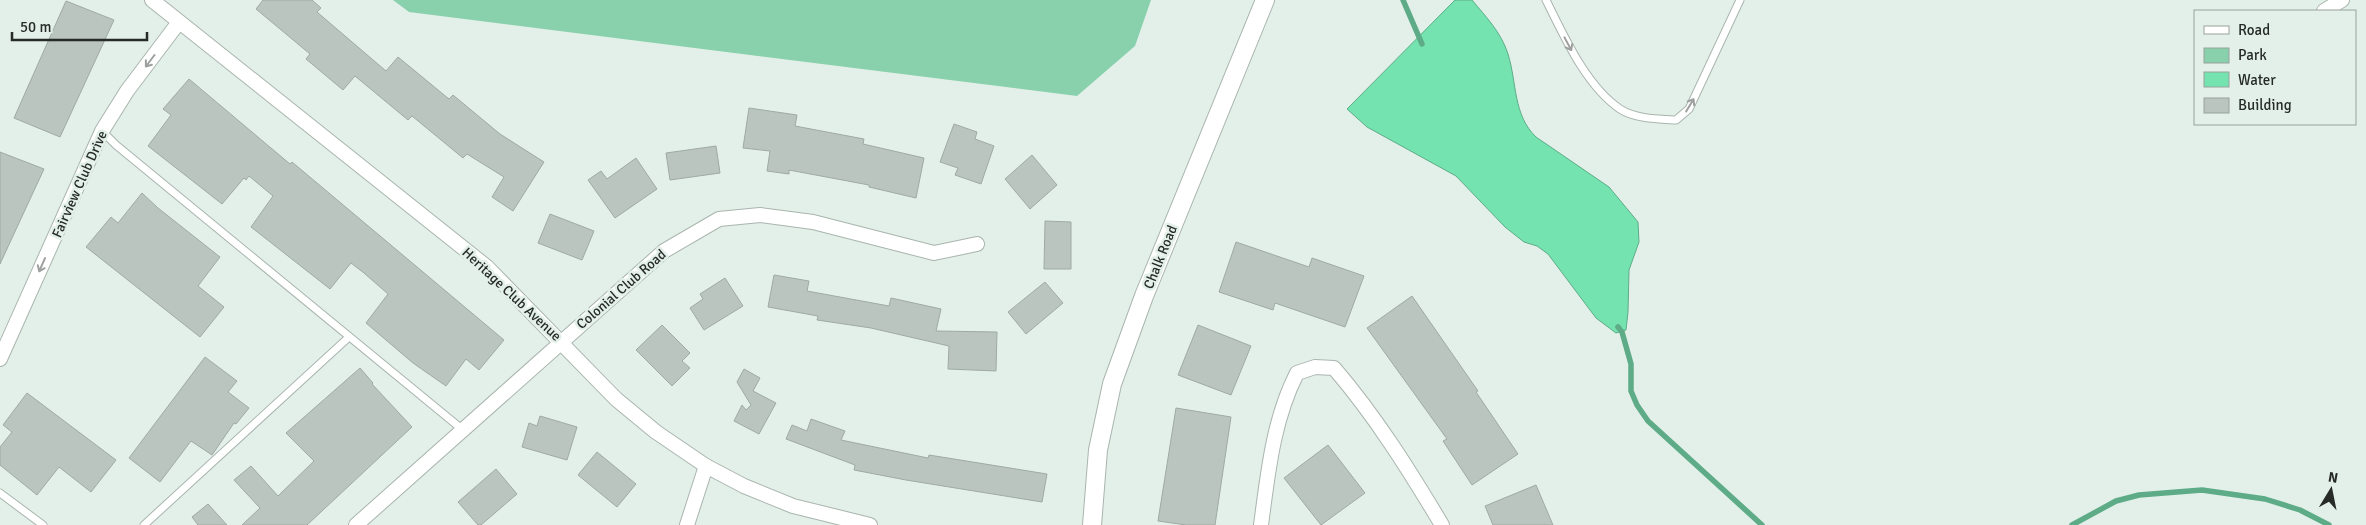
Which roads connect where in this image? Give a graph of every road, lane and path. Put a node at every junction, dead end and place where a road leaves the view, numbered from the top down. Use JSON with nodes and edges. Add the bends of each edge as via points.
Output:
{"nodes":[{"id":1,"x":152,"y":0,"type":"edge"},
{"id":2,"x":1264,"y":0,"type":"edge"},
{"id":3,"x":1546,"y":0,"type":"edge"},
{"id":4,"x":1740,"y":0,"type":"edge"},
{"id":5,"x":2342,"y":0,"type":"edge"},
{"id":6,"x":2326,"y":10,"type":"edge"},
{"id":7,"x":180,"y":22,"type":"junction"},
{"id":8,"x":102,"y":131,"type":"junction"},
{"id":9,"x":977,"y":244,"type":"dead end"},
{"id":10,"x":350,"y":337,"type":"junction"},
{"id":11,"x":561,"y":341,"type":"junction"},
{"id":12,"x":0,"y":359,"type":"edge"},
{"id":13,"x":463,"y":430,"type":"junction"},
{"id":14,"x":706,"y":466,"type":"junction"},
{"id":15,"x":0,"y":493,"type":"edge"},
{"id":16,"x":43,"y":525,"type":"edge"},
{"id":17,"x":144,"y":525,"type":"edge"},
{"id":18,"x":356,"y":525,"type":"edge"},
{"id":19,"x":687,"y":525,"type":"edge"},
{"id":20,"x":870,"y":525,"type":"edge"},
{"id":21,"x":1092,"y":525,"type":"edge"},
{"id":22,"x":1261,"y":525,"type":"edge"},
{"id":23,"x":1442,"y":525,"type":"edge"}],
"edges":[{"from":1,"to":7,"type":"street","name":"Heritage Club Avenue"},
{"from":2,"to":21,"type":"street","name":"Chalk Road","via":[[1144,296],[1112,384],[1098,450]]},
{"from":3,"to":4,"type":"lane","one_way":true,"via":[[1570,48],[1592,82],[1620,109],[1651,119],[1676,120],[1689,109]]},
{"from":5,"to":6,"type":"street"},
{"from":7,"to":8,"type":"street","name":"Fairview Club Drive","one_way":true},
{"from":7,"to":11,"type":"street","name":"Heritage Club Avenue","via":[[486,266]]},
{"from":8,"to":10,"type":"lane"},
{"from":8,"to":12,"type":"street","name":"Fairview Club Drive","one_way":true},
{"from":9,"to":11,"type":"street","name":"Colonial Club Road","via":[[934,253],[813,222],[760,215],[719,219],[664,251]]},
{"from":10,"to":13,"type":"lane"},
{"from":10,"to":17,"type":"lane"},
{"from":11,"to":13,"type":"street","name":"Colonial Club Road"},
{"from":11,"to":14,"type":"street","name":"Heritage Club Avenue","via":[[616,399],[656,432]]},
{"from":13,"to":18,"type":"street","name":"Colonial Club Road"},
{"from":14,"to":19,"type":"street"},
{"from":14,"to":20,"type":"street","name":"Heritage Club Avenue","via":[[792,506]]},
{"from":15,"to":16,"type":"lane"},
{"from":22,"to":23,"type":"street","via":[[1272,442],[1288,390],[1297,373],[1315,367],[1334,368],[1354,391],[1401,456]]}]}
